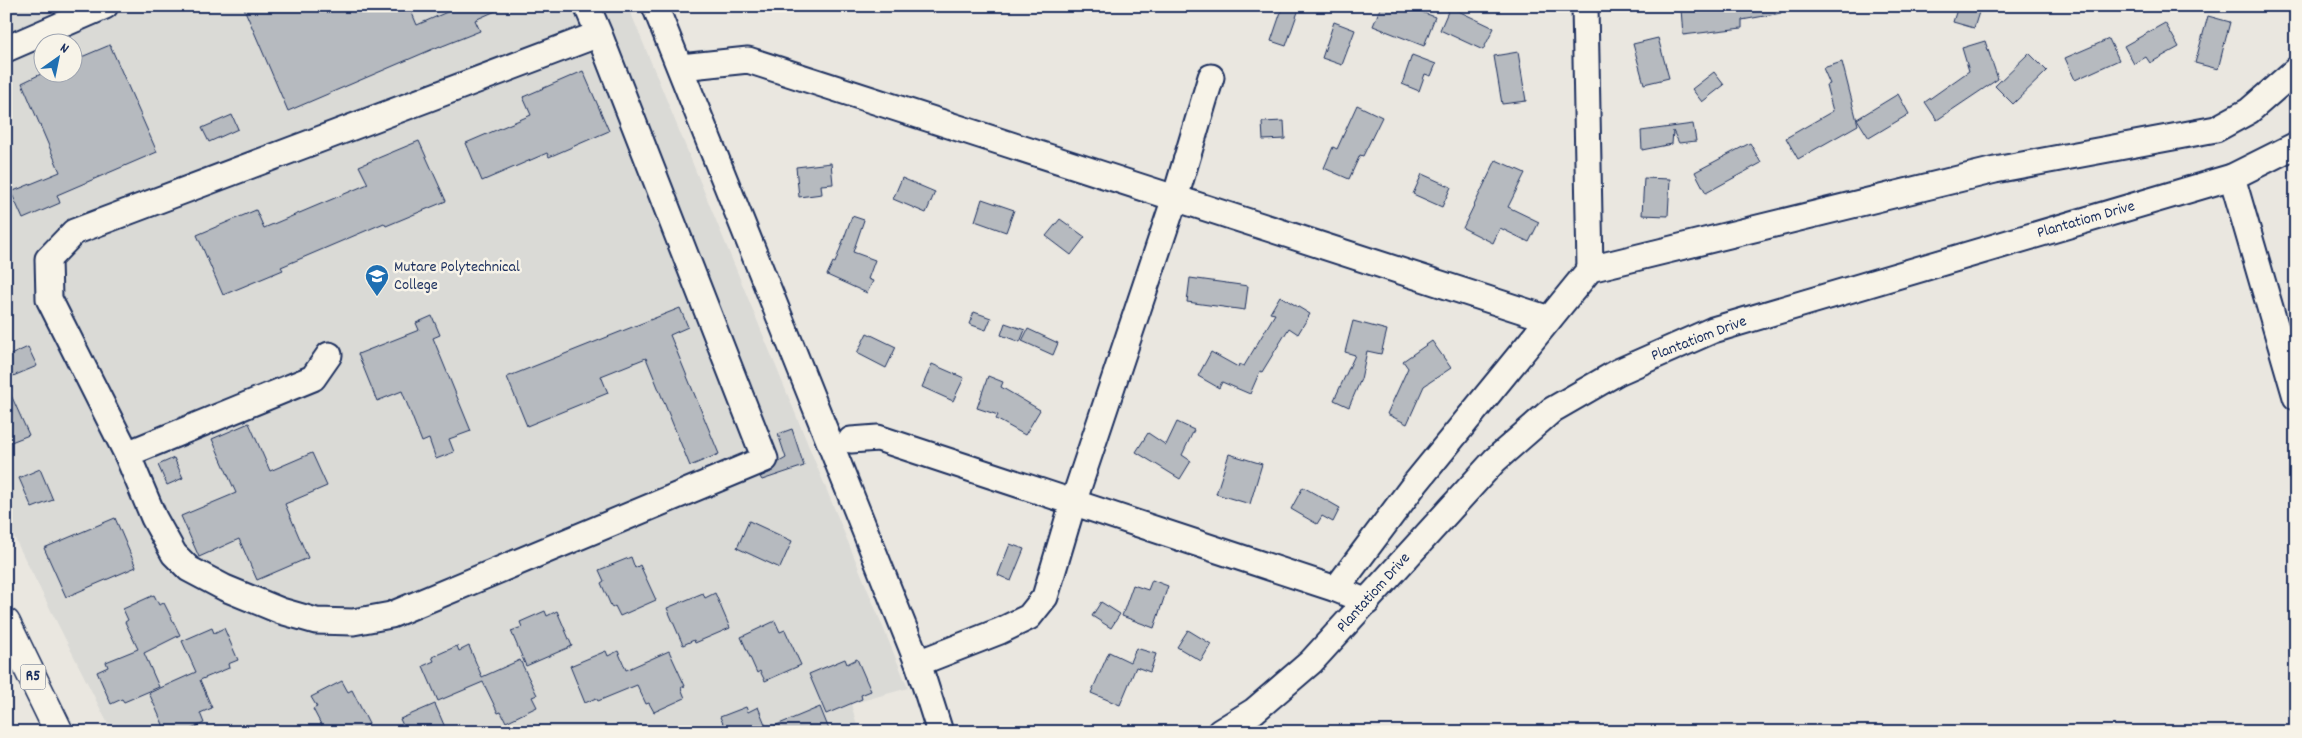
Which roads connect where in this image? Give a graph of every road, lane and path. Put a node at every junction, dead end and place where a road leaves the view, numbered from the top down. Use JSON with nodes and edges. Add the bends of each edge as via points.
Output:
{"nodes":[{"id":1,"x":105,"y":6,"type":"edge"},
{"id":2,"x":587,"y":6,"type":"edge"},
{"id":3,"x":656,"y":6,"type":"edge"},
{"id":4,"x":1585,"y":6,"type":"edge"},
{"id":5,"x":599,"y":34,"type":"junction"},
{"id":6,"x":6,"y":49,"type":"edge"},
{"id":7,"x":681,"y":67,"type":"junction"},
{"id":8,"x":2296,"y":70,"type":"edge"},
{"id":9,"x":1211,"y":77,"type":"dead end"},
{"id":10,"x":2296,"y":145,"type":"edge"},
{"id":11,"x":2232,"y":177,"type":"junction"},
{"id":12,"x":1175,"y":198,"type":"junction"},
{"id":13,"x":1590,"y":270,"type":"junction"},
{"id":14,"x":1549,"y":319,"type":"junction"},
{"id":15,"x":330,"y":355,"type":"dead end"},
{"id":16,"x":2296,"y":397,"type":"edge"},
{"id":17,"x":851,"y":440,"type":"dead end"},
{"id":18,"x":127,"y":454,"type":"junction"},
{"id":19,"x":1074,"y":503,"type":"junction"},
{"id":20,"x":1336,"y":589,"type":"junction"},
{"id":21,"x":1367,"y":602,"type":"junction"},
{"id":22,"x":6,"y":623,"type":"edge"},
{"id":23,"x":918,"y":663,"type":"junction"},
{"id":24,"x":59,"y":732,"type":"edge"},
{"id":25,"x":940,"y":732,"type":"edge"},
{"id":26,"x":1220,"y":732,"type":"edge"}],
"edges":[{"from":1,"to":6,"type":"street"},
{"from":2,"to":5,"type":"street"},
{"from":3,"to":7,"type":"street"},
{"from":4,"to":13,"type":"street"},
{"from":5,"to":18,"type":"street","via":[[74,232],[48,259],[49,298]]},
{"from":5,"to":18,"type":"street","via":[[765,459],[390,615],[353,622],[325,622],[281,611],[189,569],[174,554],[154,518]]},
{"from":7,"to":12,"type":"street","via":[[748,60]]},
{"from":7,"to":23,"type":"street"},
{"from":8,"to":13,"type":"street","via":[[2250,111],[2216,129],[1994,170]]},
{"from":9,"to":12,"type":"street"},
{"from":10,"to":11,"type":"street","name":"Plantatiom Drive"},
{"from":11,"to":16,"type":"street"},
{"from":11,"to":21,"type":"street","name":"Plantatiom Drive","via":[[1713,330],[1618,372],[1552,410],[1495,460]]},
{"from":12,"to":14,"type":"street"},
{"from":12,"to":19,"type":"street"},
{"from":13,"to":14,"type":"street"},
{"from":14,"to":20,"type":"street","via":[[1414,485]]},
{"from":15,"to":18,"type":"street","via":[[313,378]]},
{"from":17,"to":19,"type":"street","via":[[878,438]]},
{"from":19,"to":20,"type":"street"},
{"from":19,"to":23,"type":"street","via":[[1045,597],[1029,617],[1000,632]]},
{"from":20,"to":21,"type":"street"},
{"from":21,"to":26,"type":"street","name":"Plantatiom Drive","via":[[1311,662],[1254,711]]},
{"from":22,"to":24,"type":"highway","number":"R5"},
{"from":23,"to":25,"type":"street"}]}
